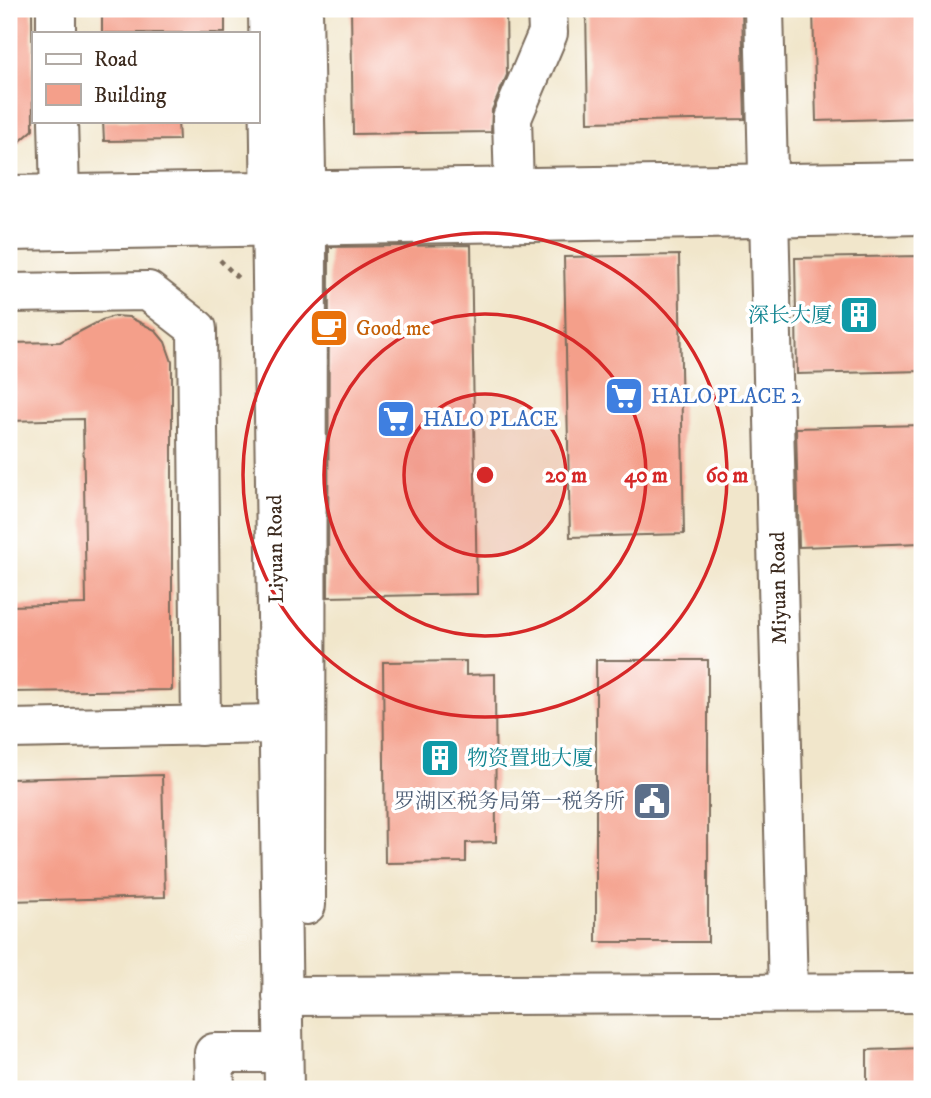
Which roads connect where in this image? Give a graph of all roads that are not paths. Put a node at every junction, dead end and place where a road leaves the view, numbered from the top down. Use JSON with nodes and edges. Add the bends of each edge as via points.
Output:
{"nodes":[{"id":1,"x":56,"y":9,"type":"edge"},
{"id":2,"x":268,"y":9,"type":"edge"},
{"id":3,"x":303,"y":9,"type":"edge"},
{"id":4,"x":547,"y":9,"type":"edge"},
{"id":5,"x":764,"y":9,"type":"edge"},
{"id":6,"x":57,"y":32,"type":"edge"},
{"id":7,"x":58,"y":122,"type":"edge"},
{"id":8,"x":922,"y":181,"type":"edge"},
{"id":9,"x":514,"y":188,"type":"junction"},
{"id":10,"x":60,"y":194,"type":"junction"},
{"id":11,"x":9,"y":195,"type":"edge"},
{"id":12,"x":768,"y":201,"type":"junction"},
{"id":13,"x":289,"y":210,"type":"junction"},
{"id":14,"x":922,"y":215,"type":"edge"},
{"id":15,"x":9,"y":231,"type":"edge"},
{"id":16,"x":9,"y":293,"type":"edge"},
{"id":17,"x":277,"y":724,"type":"junction"},
{"id":18,"x":201,"y":726,"type":"junction"},
{"id":19,"x":9,"y":729,"type":"edge"},
{"id":20,"x":788,"y":992,"type":"junction"},
{"id":21,"x":922,"y":993,"type":"edge"},
{"id":22,"x":294,"y":996,"type":"junction"},
{"id":23,"x":284,"y":1071,"type":"edge"},
{"id":24,"x":215,"y":1089,"type":"edge"},
{"id":25,"x":308,"y":1089,"type":"edge"}],
"edges":[{"from":1,"to":6,"type":"street"},
{"from":2,"to":13,"type":"street","name":"Liyuan Road"},
{"from":3,"to":13,"type":"street","name":"Liyuan Road"},
{"from":4,"to":9,"type":"street","via":[[548,33],[512,118]]},
{"from":5,"to":12,"type":"street","name":"Miyuan Road"},
{"from":7,"to":10,"type":"street"},
{"from":8,"to":12,"type":"street"},
{"from":9,"to":12,"type":"street"},
{"from":9,"to":13,"type":"street"},
{"from":10,"to":11,"type":"street"},
{"from":10,"to":13,"type":"street"},
{"from":12,"to":13,"type":"street"},
{"from":12,"to":14,"type":"street"},
{"from":12,"to":20,"type":"street","name":"Miyuan Road"},
{"from":13,"to":15,"type":"street"},
{"from":13,"to":17,"type":"street","name":"Liyuan Road"},
{"from":13,"to":22,"type":"street","name":"Liyuan Road"},
{"from":16,"to":18,"type":"street","via":[[148,291],[197,329]]},
{"from":17,"to":18,"type":"street"},
{"from":17,"to":22,"type":"street","name":"Liyuan Road"},
{"from":18,"to":19,"type":"street"},
{"from":20,"to":21,"type":"street"},
{"from":20,"to":22,"type":"street"},
{"from":22,"to":23,"type":"street","name":"Liyuan Road"},
{"from":22,"to":25,"type":"street","name":"Liyuan Road"},
{"from":23,"to":24,"type":"street","via":[[214,1053]]}]}
